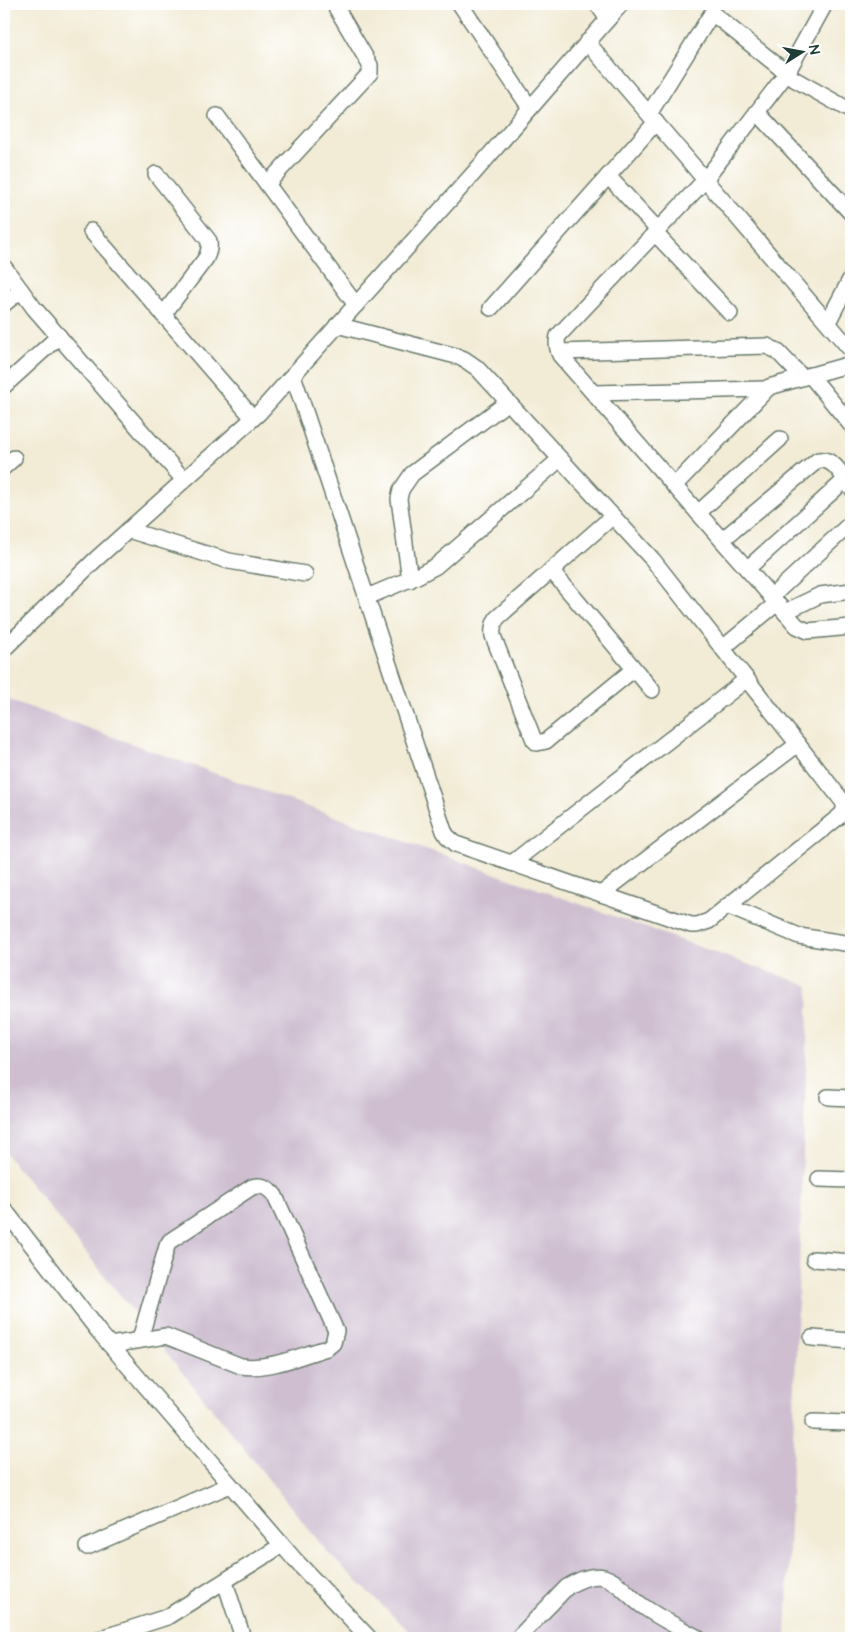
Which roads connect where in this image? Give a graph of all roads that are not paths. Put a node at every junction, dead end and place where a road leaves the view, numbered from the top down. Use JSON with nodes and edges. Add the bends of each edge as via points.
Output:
{"nodes":[{"id":1,"x":334,"y":4,"type":"edge"},
{"id":2,"x":460,"y":4,"type":"edge"},
{"id":3,"x":597,"y":4,"type":"edge"},
{"id":4,"x":621,"y":4,"type":"edge"},
{"id":5,"x":825,"y":4,"type":"edge"},
{"id":6,"x":608,"y":18,"type":"junction"},
{"id":7,"x":587,"y":42,"type":"junction"},
{"id":8,"x":787,"y":72,"type":"junction"},
{"id":9,"x":530,"y":108,"type":"junction"},
{"id":10,"x":851,"y":111,"type":"edge"},
{"id":11,"x":757,"y":112,"type":"junction"},
{"id":12,"x":217,"y":116,"type":"dead end"},
{"id":13,"x":652,"y":118,"type":"junction"},
{"id":14,"x":156,"y":174,"type":"dead end"},
{"id":15,"x":608,"y":176,"type":"junction"},
{"id":16,"x":705,"y":180,"type":"junction"},
{"id":17,"x":267,"y":184,"type":"junction"},
{"id":18,"x":851,"y":213,"type":"edge"},
{"id":19,"x":91,"y":231,"type":"dead end"},
{"id":20,"x":656,"y":231,"type":"junction"},
{"id":21,"x":4,"y":267,"type":"edge"},
{"id":22,"x":851,"y":278,"type":"edge"},
{"id":23,"x":21,"y":290,"type":"junction"},
{"id":24,"x":4,"y":304,"type":"edge"},
{"id":25,"x":356,"y":305,"type":"junction"},
{"id":26,"x":492,"y":308,"type":"dead end"},
{"id":27,"x":730,"y":313,"type":"dead end"},
{"id":28,"x":163,"y":314,"type":"junction"},
{"id":29,"x":828,"y":322,"type":"junction"},
{"id":30,"x":337,"y":325,"type":"junction"},
{"id":31,"x":58,"y":336,"type":"junction"},
{"id":32,"x":851,"y":350,"type":"edge"},
{"id":33,"x":559,"y":352,"type":"junction"},
{"id":34,"x":851,"y":364,"type":"edge"},
{"id":35,"x":293,"y":375,"type":"junction"},
{"id":36,"x":806,"y":376,"type":"junction"},
{"id":37,"x":4,"y":386,"type":"edge"},
{"id":38,"x":765,"y":389,"type":"junction"},
{"id":39,"x":594,"y":393,"type":"junction"},
{"id":40,"x":508,"y":402,"type":"junction"},
{"id":41,"x":253,"y":418,"type":"junction"},
{"id":42,"x":851,"y":425,"type":"edge"},
{"id":43,"x":780,"y":438,"type":"dead end"},
{"id":44,"x":560,"y":459,"type":"junction"},
{"id":45,"x":184,"y":480,"type":"junction"},
{"id":46,"x":848,"y":484,"type":"edge"},
{"id":47,"x":674,"y":486,"type":"junction"},
{"id":48,"x":698,"y":513,"type":"junction"},
{"id":49,"x":613,"y":516,"type":"junction"},
{"id":50,"x":851,"y":523,"type":"edge"},
{"id":51,"x":128,"y":530,"type":"junction"},
{"id":52,"x":722,"y":540,"type":"junction"},
{"id":53,"x":747,"y":569,"type":"junction"},
{"id":54,"x":551,"y":570,"type":"junction"},
{"id":55,"x":305,"y":574,"type":"dead end"},
{"id":56,"x":410,"y":580,"type":"junction"},
{"id":57,"x":851,"y":592,"type":"edge"},
{"id":58,"x":367,"y":597,"type":"junction"},
{"id":59,"x":778,"y":604,"type":"junction"},
{"id":60,"x":851,"y":627,"type":"edge"},
{"id":61,"x":722,"y":648,"type":"junction"},
{"id":62,"x":4,"y":649,"type":"edge"},
{"id":63,"x":634,"y":669,"type":"junction"},
{"id":64,"x":747,"y":679,"type":"junction"},
{"id":65,"x":652,"y":690,"type":"dead end"},
{"id":66,"x":798,"y":744,"type":"junction"},
{"id":67,"x":848,"y":806,"type":"edge"},
{"id":68,"x":512,"y":863,"type":"junction"},
{"id":69,"x":601,"y":894,"type":"junction"},
{"id":70,"x":727,"y":906,"type":"junction"},
{"id":71,"x":851,"y":944,"type":"edge"},
{"id":72,"x":828,"y":1097,"type":"dead end"},
{"id":73,"x":851,"y":1098,"type":"edge"},
{"id":74,"x":819,"y":1179,"type":"dead end"},
{"id":75,"x":851,"y":1180,"type":"edge"},
{"id":76,"x":4,"y":1209,"type":"edge"},
{"id":77,"x":814,"y":1259,"type":"dead end"},
{"id":78,"x":851,"y":1262,"type":"edge"},
{"id":79,"x":812,"y":1338,"type":"dead end"},
{"id":80,"x":140,"y":1339,"type":"junction"},
{"id":81,"x":851,"y":1341,"type":"edge"},
{"id":82,"x":110,"y":1345,"type":"junction"},
{"id":83,"x":813,"y":1422,"type":"dead end"},
{"id":84,"x":851,"y":1423,"type":"edge"},
{"id":85,"x":230,"y":1484,"type":"junction"},
{"id":86,"x":282,"y":1546,"type":"junction"},
{"id":87,"x":87,"y":1547,"type":"dead end"},
{"id":88,"x":225,"y":1582,"type":"junction"},
{"id":89,"x":102,"y":1638,"type":"edge"},
{"id":90,"x":244,"y":1638,"type":"edge"},
{"id":91,"x":369,"y":1638,"type":"edge"},
{"id":92,"x":518,"y":1638,"type":"edge"},
{"id":93,"x":698,"y":1638,"type":"edge"}],
"edges":[{"from":1,"to":17,"type":"street","via":[[370,65],[370,72]]},
{"from":2,"to":9,"type":"street"},
{"from":3,"to":6,"type":"street"},
{"from":4,"to":6,"type":"street"},
{"from":5,"to":8,"type":"street"},
{"from":6,"to":7,"type":"street"},
{"from":7,"to":9,"type":"street"},
{"from":7,"to":13,"type":"street"},
{"from":8,"to":10,"type":"street"},
{"from":8,"to":11,"type":"street"},
{"from":8,"to":13,"type":"street","via":[[712,13]]},
{"from":9,"to":25,"type":"street"},
{"from":11,"to":16,"type":"street"},
{"from":11,"to":18,"type":"street"},
{"from":12,"to":17,"type":"street"},
{"from":13,"to":15,"type":"street"},
{"from":13,"to":16,"type":"street"},
{"from":14,"to":28,"type":"street","via":[[210,245],[206,258]]},
{"from":15,"to":20,"type":"street"},
{"from":15,"to":26,"type":"street"},
{"from":16,"to":20,"type":"street"},
{"from":16,"to":29,"type":"street"},
{"from":17,"to":25,"type":"street"},
{"from":19,"to":28,"type":"street"},
{"from":20,"to":27,"type":"street"},
{"from":20,"to":33,"type":"street","via":[[558,336]]},
{"from":21,"to":23,"type":"street"},
{"from":22,"to":29,"type":"street"},
{"from":23,"to":24,"type":"street"},
{"from":23,"to":31,"type":"street"},
{"from":25,"to":30,"type":"street"},
{"from":28,"to":41,"type":"street"},
{"from":29,"to":32,"type":"street"},
{"from":30,"to":35,"type":"street"},
{"from":30,"to":40,"type":"street","via":[[464,359]]},
{"from":31,"to":37,"type":"street"},
{"from":31,"to":45,"type":"street"},
{"from":33,"to":36,"type":"street","via":[[767,346]]},
{"from":33,"to":39,"type":"street"},
{"from":34,"to":36,"type":"street"},
{"from":35,"to":41,"type":"street"},
{"from":35,"to":58,"type":"street"},
{"from":36,"to":38,"type":"street"},
{"from":36,"to":42,"type":"street"},
{"from":38,"to":39,"type":"street"},
{"from":38,"to":47,"type":"street"},
{"from":39,"to":47,"type":"street"},
{"from":40,"to":44,"type":"street"},
{"from":40,"to":56,"type":"street","via":[[412,474],[401,490]]},
{"from":41,"to":45,"type":"street"},
{"from":43,"to":48,"type":"street"},
{"from":44,"to":49,"type":"street"},
{"from":44,"to":56,"type":"street","via":[[436,566]]},
{"from":45,"to":51,"type":"street"},
{"from":46,"to":52,"type":"street","via":[[830,461],[818,460]]},
{"from":46,"to":53,"type":"street"},
{"from":47,"to":48,"type":"street"},
{"from":48,"to":52,"type":"street"},
{"from":49,"to":54,"type":"street"},
{"from":49,"to":61,"type":"street","via":[[653,560]]},
{"from":50,"to":59,"type":"street"},
{"from":51,"to":55,"type":"street","via":[[229,561]]},
{"from":51,"to":62,"type":"street"},
{"from":52,"to":53,"type":"street"},
{"from":53,"to":59,"type":"street"},
{"from":54,"to":63,"type":"street"},
{"from":54,"to":63,"type":"street","via":[[496,618],[492,630],[534,740],[537,743],[546,741]]},
{"from":56,"to":58,"type":"street"},
{"from":57,"to":59,"type":"street"},
{"from":58,"to":68,"type":"street","via":[[447,836],[456,844]]},
{"from":59,"to":60,"type":"street","via":[[797,626],[808,631]]},
{"from":59,"to":61,"type":"street"},
{"from":61,"to":64,"type":"street"},
{"from":63,"to":65,"type":"street"},
{"from":64,"to":66,"type":"street"},
{"from":64,"to":68,"type":"street"},
{"from":66,"to":67,"type":"street"},
{"from":66,"to":69,"type":"street"},
{"from":67,"to":70,"type":"street"},
{"from":68,"to":69,"type":"street"},
{"from":69,"to":70,"type":"street","via":[[692,925],[709,921]]},
{"from":70,"to":71,"type":"street","via":[[799,936]]},
{"from":72,"to":73,"type":"street"},
{"from":74,"to":75,"type":"street"},
{"from":76,"to":82,"type":"street"},
{"from":77,"to":78,"type":"street"},
{"from":79,"to":81,"type":"street"},
{"from":80,"to":80,"type":"street","via":[[173,1338],[253,1368],[327,1348],[333,1343],[336,1332],[270,1189],[258,1185],[252,1187],[170,1241]]},
{"from":80,"to":82,"type":"street"},
{"from":82,"to":85,"type":"street"},
{"from":83,"to":84,"type":"street"},
{"from":85,"to":86,"type":"street"},
{"from":85,"to":87,"type":"street"},
{"from":86,"to":88,"type":"street"},
{"from":86,"to":91,"type":"street"},
{"from":88,"to":89,"type":"street","via":[[167,1617]]},
{"from":88,"to":90,"type":"street"},
{"from":92,"to":93,"type":"street","via":[[568,1587],[588,1577],[602,1576],[614,1581],[645,1608]]}]}
